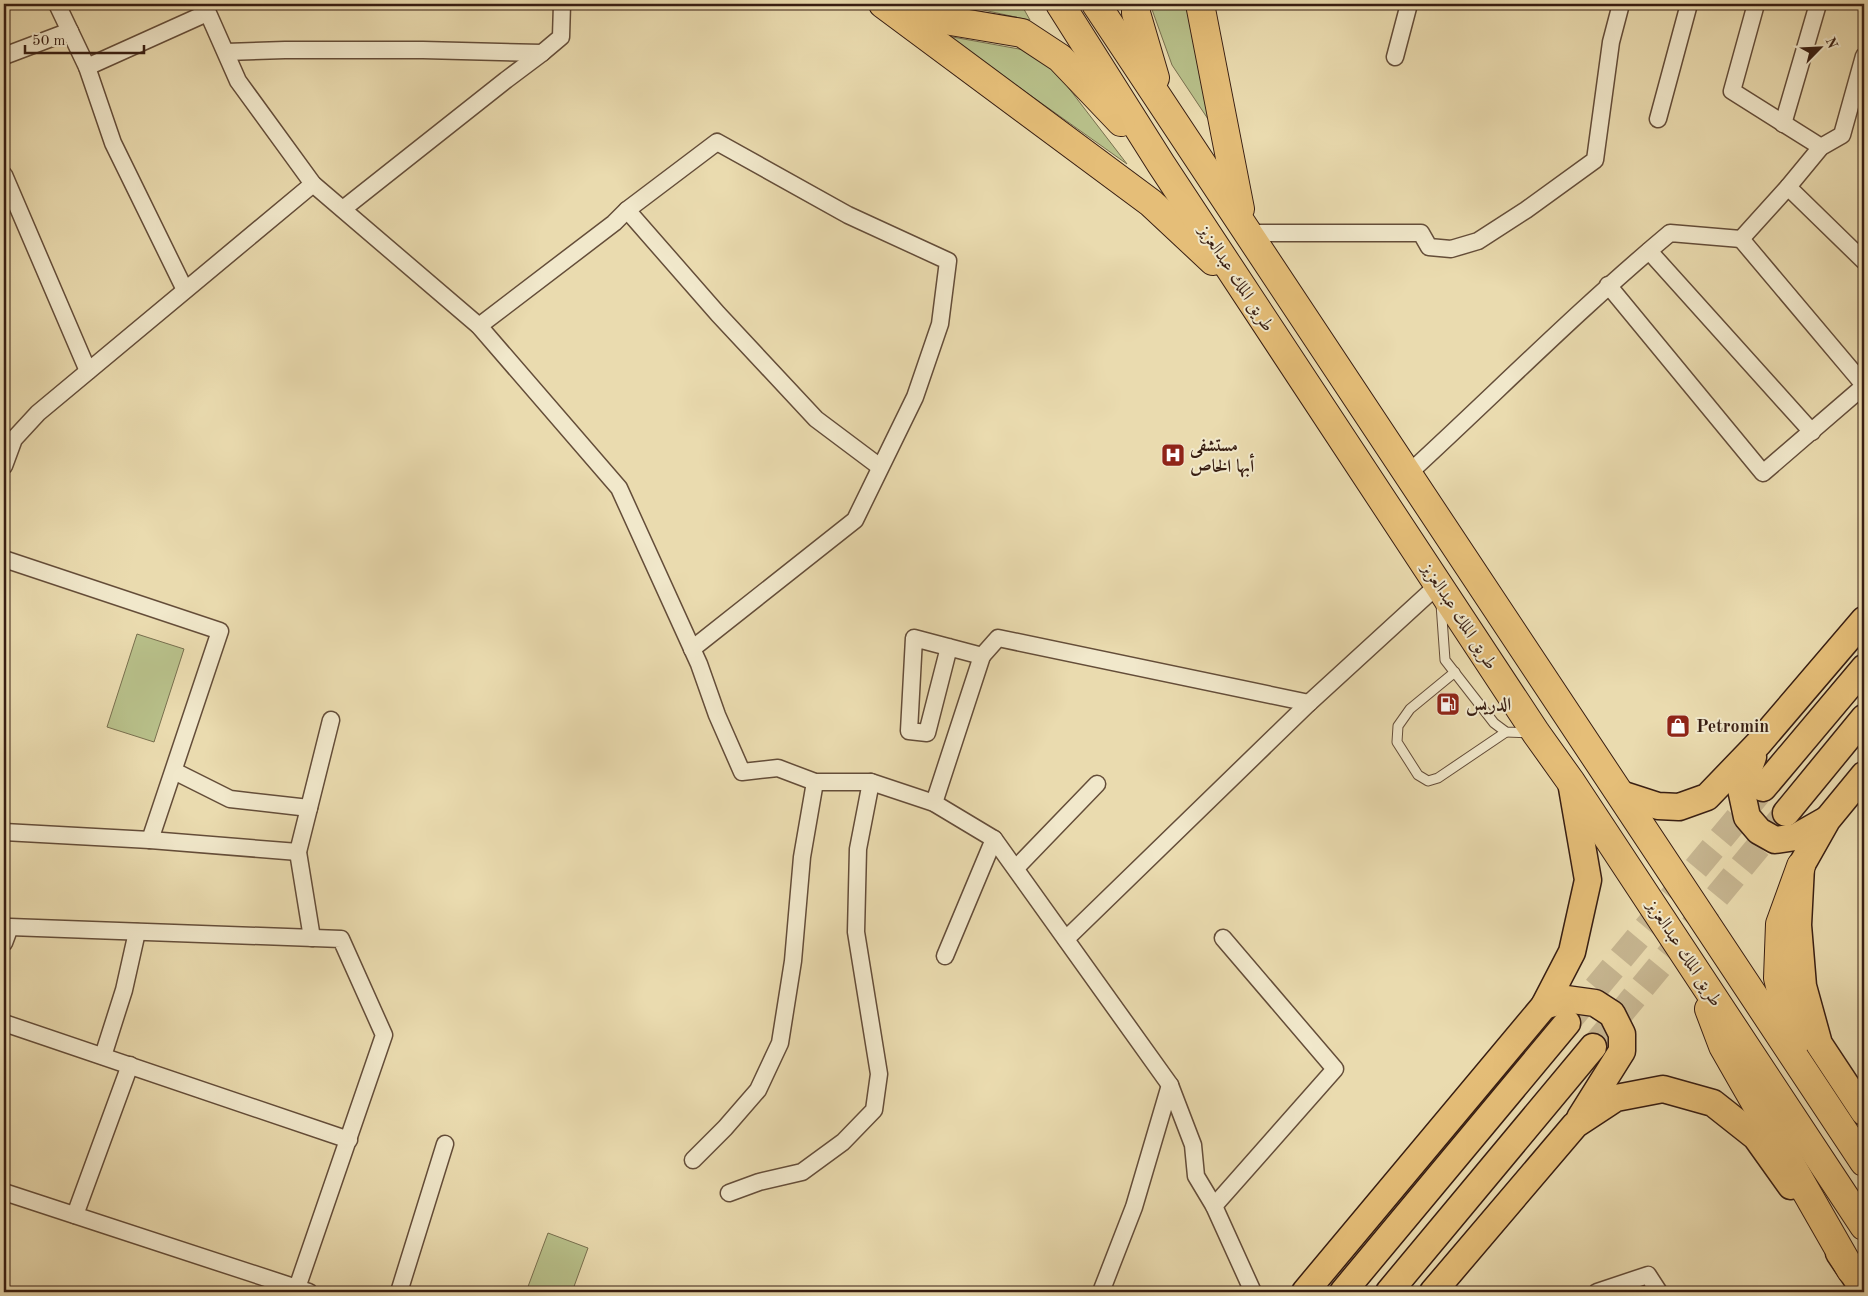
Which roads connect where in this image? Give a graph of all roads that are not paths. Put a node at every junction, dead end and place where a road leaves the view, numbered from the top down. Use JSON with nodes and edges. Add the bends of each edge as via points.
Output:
{"nodes":[{"id":1,"x":57,"y":4,"type":"edge"},
{"id":2,"x":562,"y":4,"type":"edge"},
{"id":3,"x":1060,"y":4,"type":"edge"},
{"id":4,"x":1096,"y":4,"type":"edge"},
{"id":5,"x":1136,"y":4,"type":"edge"},
{"id":6,"x":1200,"y":4,"type":"edge"},
{"id":7,"x":1409,"y":4,"type":"edge"},
{"id":8,"x":1621,"y":4,"type":"edge"},
{"id":9,"x":1689,"y":4,"type":"edge"},
{"id":10,"x":1756,"y":4,"type":"edge"},
{"id":11,"x":1818,"y":4,"type":"edge"},
{"id":12,"x":206,"y":8,"type":"edge"},
{"id":13,"x":888,"y":8,"type":"edge"},
{"id":14,"x":70,"y":31,"type":"junction"},
{"id":15,"x":226,"y":52,"type":"junction"},
{"id":16,"x":542,"y":53,"type":"junction"},
{"id":17,"x":4,"y":56,"type":"edge"},
{"id":18,"x":1864,"y":56,"type":"edge"},
{"id":19,"x":1395,"y":57,"type":"dead end"},
{"id":20,"x":87,"y":67,"type":"junction"},
{"id":21,"x":1163,"y":106,"type":"junction"},
{"id":22,"x":1658,"y":119,"type":"dead end"},
{"id":23,"x":1783,"y":124,"type":"junction"},
{"id":24,"x":1821,"y":147,"type":"junction"},
{"id":25,"x":1161,"y":164,"type":"junction"},
{"id":26,"x":4,"y":175,"type":"edge"},
{"id":27,"x":313,"y":184,"type":"junction"},
{"id":28,"x":1788,"y":187,"type":"junction"},
{"id":29,"x":343,"y":208,"type":"junction"},
{"id":30,"x":627,"y":210,"type":"junction"},
{"id":31,"x":1246,"y":229,"type":"junction"},
{"id":32,"x":1742,"y":239,"type":"junction"},
{"id":33,"x":1649,"y":250,"type":"junction"},
{"id":34,"x":1864,"y":261,"type":"edge"},
{"id":35,"x":1608,"y":285,"type":"junction"},
{"id":36,"x":185,"y":290,"type":"junction"},
{"id":37,"x":1246,"y":292,"type":"junction"},
{"id":38,"x":479,"y":326,"type":"junction"},
{"id":39,"x":88,"y":371,"type":"junction"},
{"id":40,"x":1864,"y":386,"type":"edge"},
{"id":41,"x":1812,"y":432,"type":"junction"},
{"id":42,"x":9,"y":437,"type":"edge"},
{"id":43,"x":4,"y":466,"type":"edge"},
{"id":44,"x":880,"y":467,"type":"junction"},
{"id":45,"x":1408,"y":473,"type":"junction"},
{"id":46,"x":4,"y":559,"type":"edge"},
{"id":47,"x":1439,"y":584,"type":"junction"},
{"id":48,"x":1864,"y":620,"type":"edge"},
{"id":49,"x":949,"y":647,"type":"junction"},
{"id":50,"x":692,"y":649,"type":"junction"},
{"id":51,"x":982,"y":656,"type":"junction"},
{"id":52,"x":1864,"y":668,"type":"edge"},
{"id":53,"x":1455,"y":672,"type":"junction"},
{"id":54,"x":1309,"y":704,"type":"junction"},
{"id":55,"x":1864,"y":718,"type":"edge"},
{"id":56,"x":331,"y":720,"type":"dead end"},
{"id":57,"x":1506,"y":732,"type":"junction"},
{"id":58,"x":1536,"y":733,"type":"junction"},
{"id":59,"x":1758,"y":744,"type":"junction"},
{"id":60,"x":174,"y":771,"type":"junction"},
{"id":61,"x":1864,"y":775,"type":"edge"},
{"id":62,"x":815,"y":782,"type":"junction"},
{"id":63,"x":871,"y":782,"type":"junction"},
{"id":64,"x":1571,"y":782,"type":"junction"},
{"id":65,"x":1097,"y":784,"type":"dead end"},
{"id":66,"x":1763,"y":788,"type":"tunnel mouth"},
{"id":67,"x":1621,"y":794,"type":"junction"},
{"id":68,"x":934,"y":803,"type":"junction"},
{"id":69,"x":308,"y":808,"type":"junction"},
{"id":70,"x":1786,"y":813,"type":"tunnel mouth"},
{"id":71,"x":1827,"y":820,"type":"junction"},
{"id":72,"x":4,"y":832,"type":"edge"},
{"id":73,"x":994,"y":839,"type":"junction"},
{"id":74,"x":150,"y":840,"type":"junction"},
{"id":75,"x":298,"y":852,"type":"junction"},
{"id":76,"x":1801,"y":866,"type":"junction"},
{"id":77,"x":1016,"y":868,"type":"junction"},
{"id":78,"x":137,"y":932,"type":"junction"},
{"id":79,"x":312,"y":938,"type":"junction"},
{"id":80,"x":1223,"y":938,"type":"dead end"},
{"id":81,"x":1066,"y":940,"type":"junction"},
{"id":82,"x":4,"y":943,"type":"edge"},
{"id":83,"x":945,"y":956,"type":"dead end"},
{"id":84,"x":1693,"y":965,"type":"junction"},
{"id":85,"x":1544,"y":1006,"type":"junction"},
{"id":86,"x":4,"y":1023,"type":"edge"},
{"id":87,"x":1567,"y":1023,"type":"tunnel mouth"},
{"id":88,"x":1593,"y":1047,"type":"tunnel mouth"},
{"id":89,"x":103,"y":1056,"type":"junction"},
{"id":90,"x":130,"y":1065,"type":"junction"},
{"id":91,"x":1170,"y":1085,"type":"junction"},
{"id":92,"x":1864,"y":1112,"type":"edge"},
{"id":93,"x":1575,"y":1125,"type":"junction"},
{"id":94,"x":1841,"y":1126,"type":"junction"},
{"id":95,"x":349,"y":1140,"type":"junction"},
{"id":96,"x":446,"y":1144,"type":"dead end"},
{"id":97,"x":692,"y":1160,"type":"dead end"},
{"id":98,"x":1864,"y":1162,"type":"edge"},
{"id":99,"x":4,"y":1192,"type":"edge"},
{"id":100,"x":729,"y":1193,"type":"dead end"},
{"id":101,"x":1214,"y":1206,"type":"junction"},
{"id":102,"x":75,"y":1216,"type":"junction"},
{"id":103,"x":1864,"y":1226,"type":"edge"},
{"id":104,"x":1858,"y":1280,"type":"edge"},
{"id":105,"x":303,"y":1290,"type":"edge"},
{"id":106,"x":399,"y":1292,"type":"edge"},
{"id":107,"x":1101,"y":1292,"type":"edge"},
{"id":108,"x":1253,"y":1292,"type":"edge"},
{"id":109,"x":1305,"y":1292,"type":"edge"},
{"id":110,"x":1343,"y":1292,"type":"edge"},
{"id":111,"x":1388,"y":1292,"type":"edge"},
{"id":112,"x":1433,"y":1292,"type":"edge"},
{"id":113,"x":1597,"y":1292,"type":"edge"},
{"id":114,"x":1660,"y":1292,"type":"edge"}],
"edges":[{"from":1,"to":14,"type":"street"},
{"from":2,"to":16,"type":"street","via":[[561,37]]},
{"from":3,"to":25,"type":"highway","name":"طريق الملك عبدالعزيز"},
{"from":4,"to":21,"type":"highway","name":"طريق الملك عبدالعزيز"},
{"from":5,"to":21,"type":"highway"},
{"from":6,"to":31,"type":"highway","via":[[1235,189]]},
{"from":7,"to":19,"type":"street"},
{"from":8,"to":31,"type":"street","via":[[1611,42],[1595,160],[1478,241],[1451,248],[1430,247],[1421,233]]},
{"from":9,"to":22,"type":"street"},
{"from":10,"to":23,"type":"street","via":[[1732,91]]},
{"from":11,"to":23,"type":"street"},
{"from":12,"to":15,"type":"street"},
{"from":12,"to":20,"type":"street"},
{"from":13,"to":25,"type":"highway","via":[[1022,33],[1060,58]]},
{"from":13,"to":37,"type":"highway","via":[[1151,203]]},
{"from":14,"to":17,"type":"street"},
{"from":14,"to":20,"type":"street"},
{"from":15,"to":16,"type":"street","via":[[423,50]]},
{"from":15,"to":27,"type":"street","via":[[238,81]]},
{"from":16,"to":29,"type":"street"},
{"from":18,"to":24,"type":"street","via":[[1842,135]]},
{"from":20,"to":36,"type":"street","via":[[113,143]]},
{"from":21,"to":31,"type":"highway","name":"طريق الملك عبدالعزيز"},
{"from":23,"to":24,"type":"street"},
{"from":24,"to":28,"type":"street"},
{"from":25,"to":37,"type":"highway","name":"طريق الملك عبدالعزيز"},
{"from":26,"to":39,"type":"street"},
{"from":27,"to":29,"type":"street"},
{"from":27,"to":36,"type":"street"},
{"from":28,"to":32,"type":"street"},
{"from":28,"to":34,"type":"street"},
{"from":29,"to":38,"type":"street"},
{"from":30,"to":38,"type":"street"},
{"from":30,"to":44,"type":"street","via":[[712,308],[816,419]]},
{"from":30,"to":44,"type":"street","via":[[717,142],[848,215],[948,261],[940,324],[915,397]]},
{"from":31,"to":45,"type":"highway","name":"طريق الملك عبدالعزيز"},
{"from":32,"to":33,"type":"street","via":[[1670,233]]},
{"from":32,"to":40,"type":"street"},
{"from":33,"to":35,"type":"street"},
{"from":33,"to":41,"type":"street"},
{"from":35,"to":41,"type":"street","via":[[1763,473]]},
{"from":35,"to":45,"type":"street"},
{"from":36,"to":39,"type":"street"},
{"from":37,"to":47,"type":"highway","name":"طريق الملك عبدالعزيز"},
{"from":38,"to":50,"type":"street","via":[[619,488]]},
{"from":39,"to":42,"type":"street"},
{"from":40,"to":41,"type":"street"},
{"from":42,"to":43,"type":"street"},
{"from":44,"to":50,"type":"street","via":[[855,520]]},
{"from":45,"to":67,"type":"highway","name":"طريق الملك عبدالعزيز"},
{"from":46,"to":60,"type":"street","via":[[220,631]]},
{"from":47,"to":53,"type":"lane","via":[[1445,660]]},
{"from":47,"to":54,"type":"street"},
{"from":47,"to":58,"type":"highway","name":"طريق الملك عبدالعزيز"},
{"from":48,"to":59,"type":"main road"},
{"from":49,"to":49,"type":"street","via":[[927,733],[909,731],[914,638]]},
{"from":49,"to":51,"type":"street"},
{"from":50,"to":62,"type":"street","via":[[742,772],[778,768]]},
{"from":51,"to":54,"type":"street","via":[[998,638]]},
{"from":51,"to":68,"type":"street"},
{"from":52,"to":66,"type":"main road"},
{"from":53,"to":57,"type":"lane","via":[[1494,723]]},
{"from":53,"to":57,"type":"lane","via":[[1410,709],[1398,726],[1397,742],[1418,775],[1428,781],[1438,778]]},
{"from":54,"to":81,"type":"street"},
{"from":55,"to":70,"type":"main road"},
{"from":56,"to":69,"type":"street"},
{"from":57,"to":58,"type":"lane"},
{"from":58,"to":64,"type":"highway","name":"طريق الملك عبدالعزيز"},
{"from":59,"to":67,"type":"main road","via":[[1707,797],[1679,807],[1658,806]]},
{"from":59,"to":71,"type":"main road","via":[[1741,789],[1747,817],[1759,831],[1775,840],[1796,837]]},
{"from":60,"to":69,"type":"street","via":[[230,799]]},
{"from":60,"to":74,"type":"street"},
{"from":61,"to":71,"type":"main road"},
{"from":62,"to":63,"type":"street"},
{"from":62,"to":97,"type":"street","via":[[802,857],[793,961],[780,1043],[758,1090]]},
{"from":63,"to":68,"type":"street"},
{"from":63,"to":100,"type":"street","via":[[858,849],[856,932],[879,1074],[874,1110],[843,1142],[802,1172]]},
{"from":64,"to":84,"type":"highway","name":"طريق الملك عبدالعزيز"},
{"from":64,"to":85,"type":"main road","via":[[1588,880],[1572,952]]},
{"from":65,"to":77,"type":"street"},
{"from":67,"to":94,"type":"highway","name":"طريق الملك عبدالعزيز"},
{"from":68,"to":73,"type":"street"},
{"from":69,"to":75,"type":"street"},
{"from":71,"to":76,"type":"main road"},
{"from":72,"to":74,"type":"street"},
{"from":73,"to":77,"type":"street"},
{"from":73,"to":83,"type":"street"},
{"from":74,"to":75,"type":"street"},
{"from":75,"to":79,"type":"street"},
{"from":76,"to":92,"type":"main road","via":[[1798,925],[1803,986],[1819,1044]]},
{"from":76,"to":94,"type":"highway","via":[[1780,924],[1778,978],[1791,1032]]},
{"from":77,"to":81,"type":"street"},
{"from":78,"to":79,"type":"street"},
{"from":78,"to":82,"type":"street","via":[[10,927]]},
{"from":78,"to":89,"type":"street","via":[[124,990]]},
{"from":79,"to":95,"type":"street","via":[[341,939],[384,1035]]},
{"from":80,"to":101,"type":"street","via":[[1335,1069]]},
{"from":81,"to":91,"type":"street"},
{"from":84,"to":103,"type":"highway","name":"طريق الملك عبدالعزيز"},
{"from":84,"to":104,"type":"highway","via":[[1723,1046]]},
{"from":85,"to":93,"type":"main road","via":[[1566,999],[1595,1003],[1612,1014],[1622,1034],[1622,1051]]},
{"from":85,"to":109,"type":"main road"},
{"from":86,"to":89,"type":"street"},
{"from":87,"to":110,"type":"main road"},
{"from":88,"to":111,"type":"main road"},
{"from":89,"to":90,"type":"street"},
{"from":90,"to":95,"type":"street"},
{"from":90,"to":102,"type":"street"},
{"from":91,"to":101,"type":"street","via":[[1193,1144],[1196,1176]]},
{"from":91,"to":107,"type":"street","via":[[1134,1207]]},
{"from":93,"to":104,"type":"main road","via":[[1616,1098],[1663,1089],[1713,1103],[1756,1137]]},
{"from":93,"to":112,"type":"main road"},
{"from":94,"to":98,"type":"highway","name":"طريق الملك عبدالعزيز"},
{"from":95,"to":105,"type":"street"},
{"from":96,"to":106,"type":"street"},
{"from":99,"to":102,"type":"street"},
{"from":101,"to":108,"type":"street"},
{"from":102,"to":105,"type":"street"},
{"from":113,"to":114,"type":"street","via":[[1648,1275]]}]}
